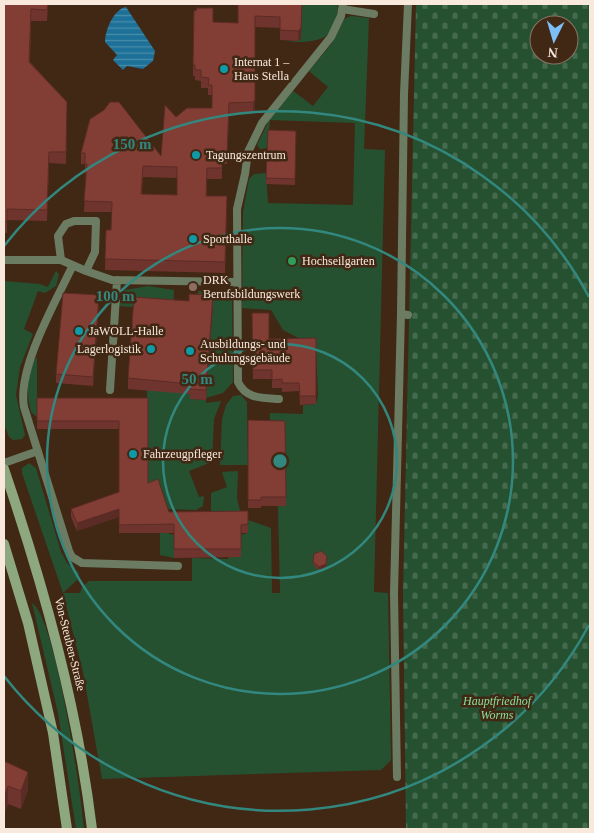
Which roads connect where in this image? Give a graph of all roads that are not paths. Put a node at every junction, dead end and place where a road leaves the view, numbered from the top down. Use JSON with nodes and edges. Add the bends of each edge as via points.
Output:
{"nodes":[{"id":1,"x":408,"y":4,"type":"edge"},
{"id":2,"x":343,"y":6,"type":"edge"},
{"id":3,"x":374,"y":14,"type":"dead end"},
{"id":4,"x":4,"y":260,"type":"edge"},
{"id":5,"x":61,"y":260,"type":"junction"},
{"id":6,"x":73,"y":265,"type":"junction"},
{"id":7,"x":86,"y":272,"type":"junction"},
{"id":8,"x":118,"y":280,"type":"junction"},
{"id":9,"x":236,"y":282,"type":"junction"},
{"id":10,"x":110,"y":390,"type":"dead end"},
{"id":11,"x":279,"y":399,"type":"dead end"},
{"id":12,"x":38,"y":451,"type":"junction"},
{"id":13,"x":4,"y":463,"type":"edge"},
{"id":14,"x":4,"y":469,"type":"edge"},
{"id":15,"x":4,"y":544,"type":"edge"},
{"id":16,"x":178,"y":566,"type":"dead end"},
{"id":17,"x":397,"y":777,"type":"dead end"},
{"id":18,"x":67,"y":829,"type":"edge"},
{"id":19,"x":92,"y":829,"type":"edge"}],
"edges":[{"from":1,"to":17,"type":"lane","via":[[404,103],[404,315],[394,593]]},
{"from":2,"to":3,"type":"lane"},
{"from":2,"to":9,"type":"lane","via":[[332,37],[252,139],[237,209]]},
{"from":4,"to":5,"type":"lane"},
{"from":5,"to":6,"type":"lane"},
{"from":5,"to":7,"type":"lane","via":[[58,236],[66,224],[96,221],[95,252]]},
{"from":6,"to":7,"type":"lane"},
{"from":6,"to":12,"type":"lane","via":[[30,359],[24,381],[24,407]]},
{"from":7,"to":8,"type":"lane"},
{"from":8,"to":9,"type":"lane"},
{"from":8,"to":10,"type":"lane"},
{"from":9,"to":11,"type":"lane","via":[[238,382],[250,396]]},
{"from":12,"to":13,"type":"lane"},
{"from":12,"to":16,"type":"lane","via":[[69,552],[77,561]]},
{"from":14,"to":19,"type":"street","name":"Von-Steuben-Straße","via":[[33,553],[62,657],[74,711]]},
{"from":15,"to":18,"type":"street","via":[[28,623],[51,724]]}]}
